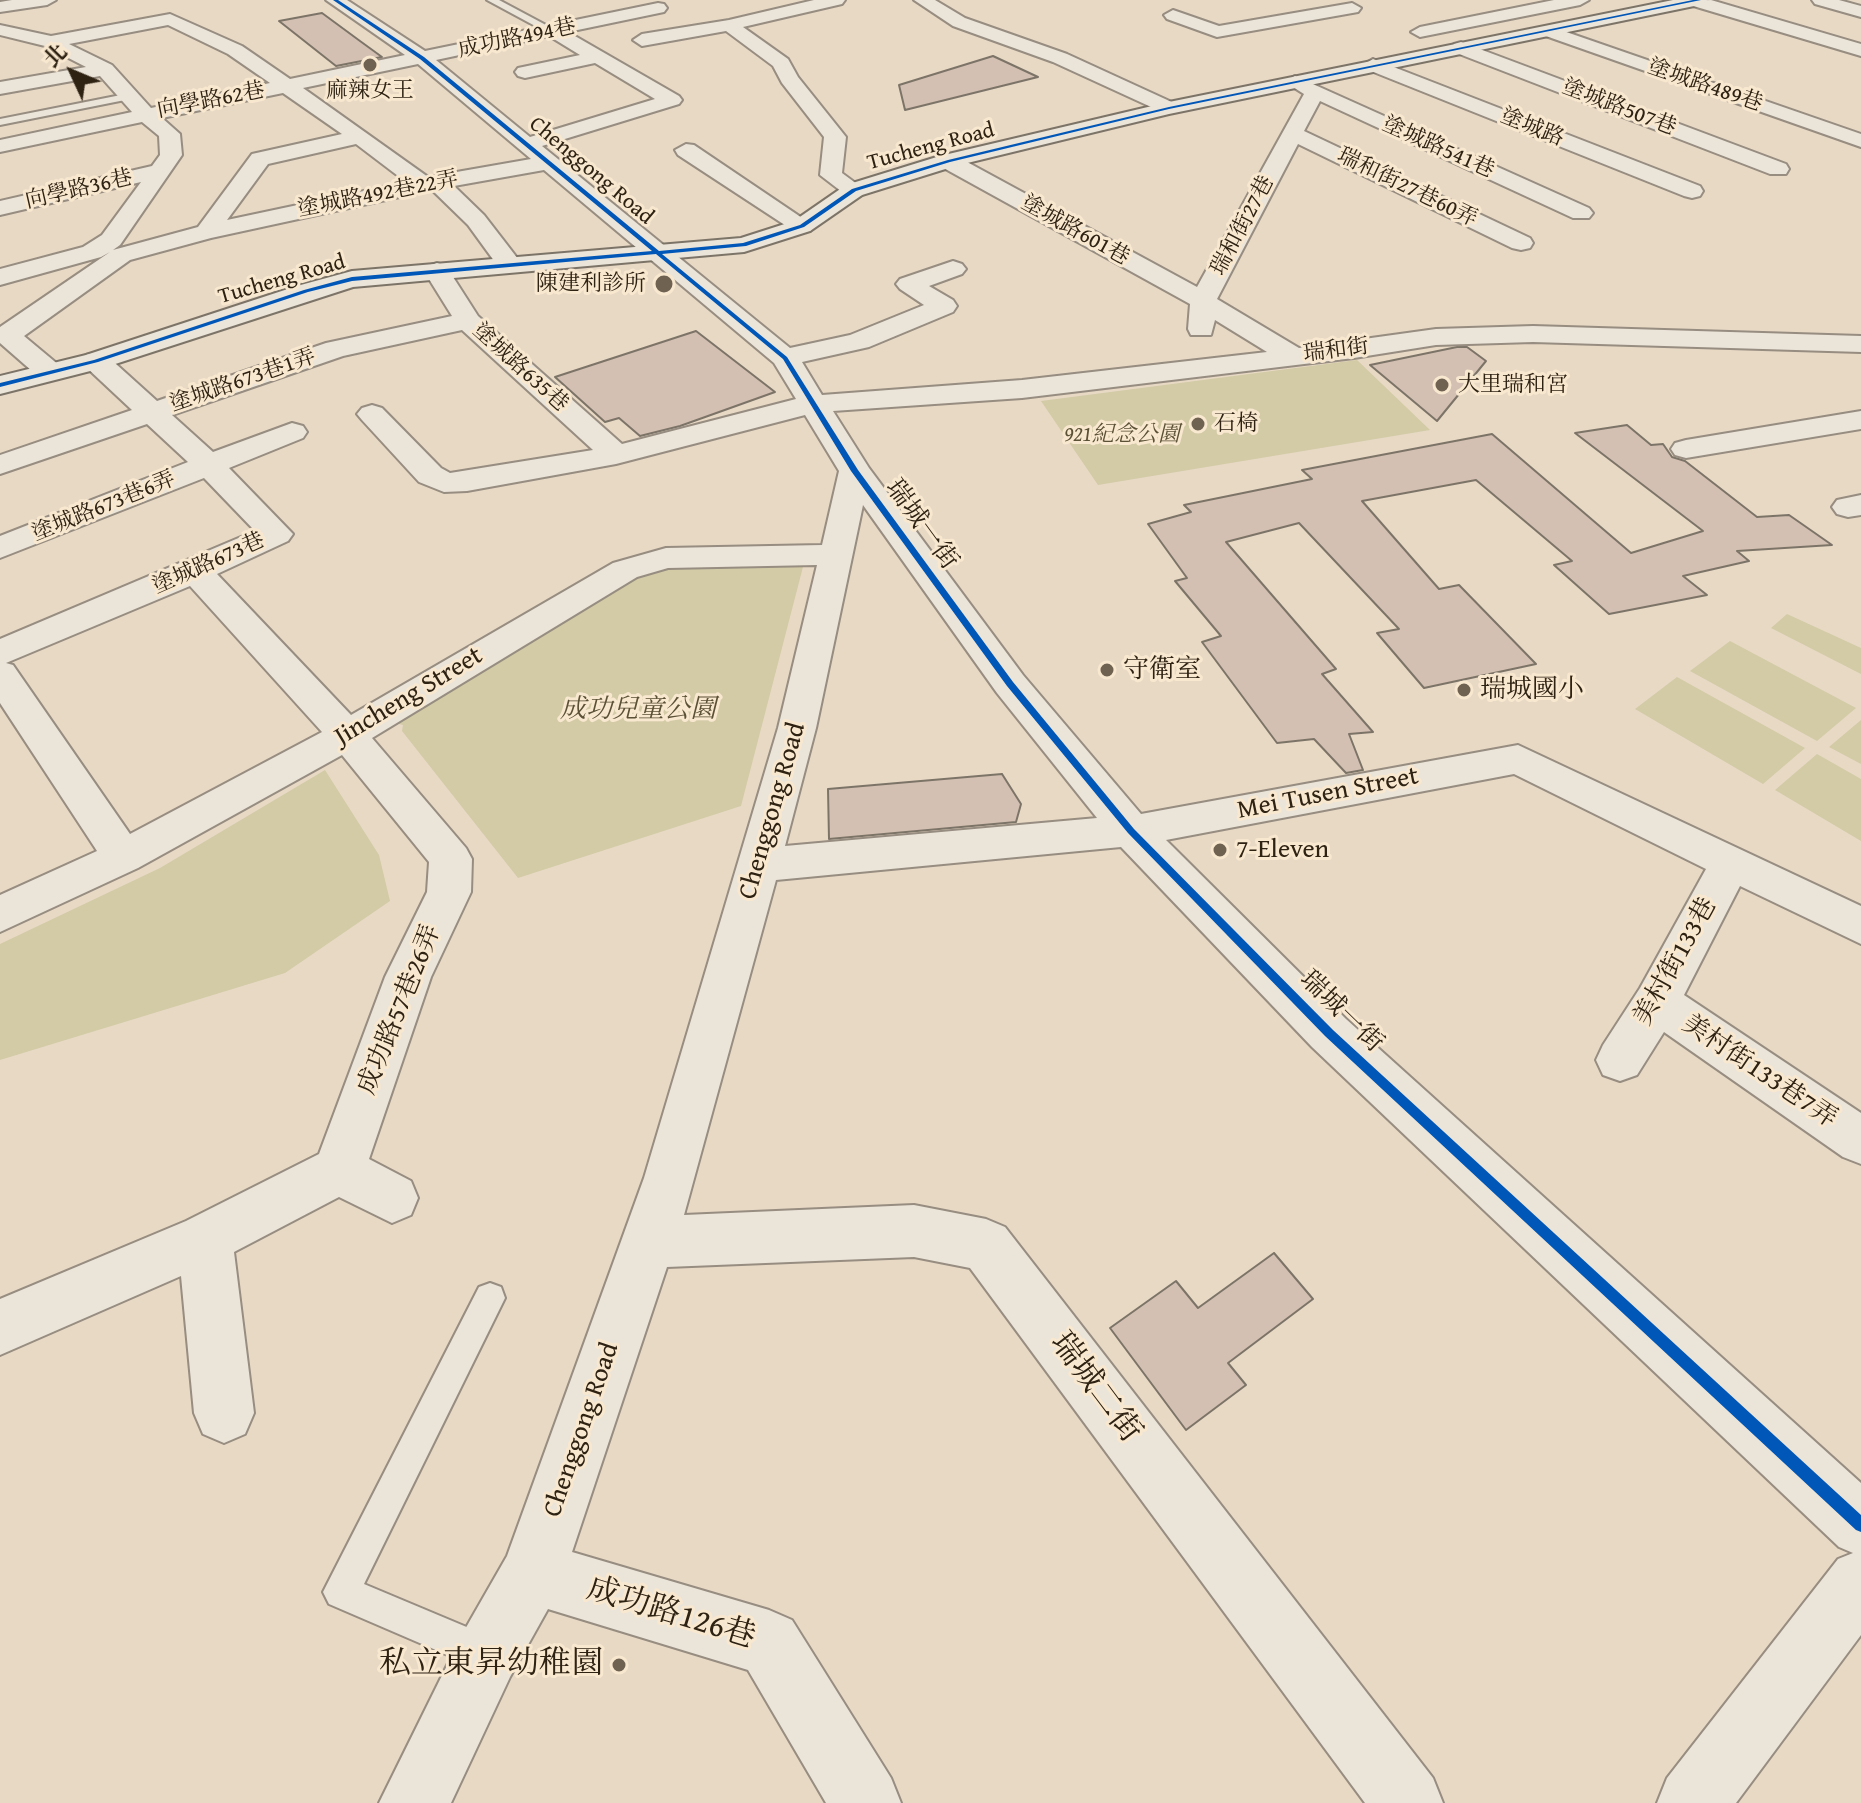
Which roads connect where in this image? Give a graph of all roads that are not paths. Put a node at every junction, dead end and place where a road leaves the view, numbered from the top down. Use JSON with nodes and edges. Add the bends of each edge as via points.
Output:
{"nodes":[{"id":1,"x":47,"y":0,"type":"edge"},
{"id":2,"x":335,"y":0,"type":"edge"},
{"id":3,"x":836,"y":0,"type":"edge"},
{"id":4,"x":923,"y":0,"type":"edge"},
{"id":5,"x":1332,"y":0,"type":"edge"},
{"id":6,"x":1580,"y":0,"type":"edge"},
{"id":7,"x":1698,"y":0,"type":"edge"},
{"id":8,"x":1821,"y":0,"type":"edge"},
{"id":9,"x":1555,"y":2,"type":"edge"},
{"id":10,"x":499,"y":5,"type":"edge"},
{"id":11,"x":533,"y":5,"type":"dead end"},
{"id":12,"x":0,"y":7,"type":"edge"},
{"id":13,"x":1358,"y":7,"type":"edge"},
{"id":14,"x":658,"y":8,"type":"dead end"},
{"id":15,"x":1861,"y":12,"type":"edge"},
{"id":16,"x":1173,"y":15,"type":"dead end"},
{"id":17,"x":1607,"y":20,"type":"junction"},
{"id":18,"x":729,"y":25,"type":"junction"},
{"id":19,"x":0,"y":30,"type":"edge"},
{"id":20,"x":1549,"y":31,"type":"junction"},
{"id":21,"x":554,"y":32,"type":"junction"},
{"id":22,"x":642,"y":40,"type":"dead end"},
{"id":23,"x":51,"y":42,"type":"junction"},
{"id":24,"x":1459,"y":48,"type":"junction"},
{"id":25,"x":1861,"y":50,"type":"edge"},
{"id":26,"x":598,"y":57,"type":"junction"},
{"id":27,"x":422,"y":58,"type":"junction"},
{"id":28,"x":1373,"y":65,"type":"junction"},
{"id":29,"x":105,"y":69,"type":"junction"},
{"id":30,"x":525,"y":72,"type":"dead end"},
{"id":31,"x":1593,"y":76,"type":"dead end"},
{"id":32,"x":644,"y":85,"type":"junction"},
{"id":33,"x":1557,"y":85,"type":"junction"},
{"id":34,"x":288,"y":86,"type":"junction"},
{"id":35,"x":1305,"y":87,"type":"junction"},
{"id":36,"x":0,"y":88,"type":"edge"},
{"id":37,"x":618,"y":91,"type":"dead end"},
{"id":38,"x":139,"y":105,"type":"junction"},
{"id":39,"x":1169,"y":108,"type":"junction"},
{"id":40,"x":1681,"y":108,"type":"dead end"},
{"id":41,"x":638,"y":112,"type":"junction"},
{"id":42,"x":1645,"y":118,"type":"junction"},
{"id":43,"x":0,"y":122,"type":"edge"},
{"id":44,"x":1861,"y":122,"type":"edge"},
{"id":45,"x":1831,"y":130,"type":"junction"},
{"id":46,"x":1293,"y":134,"type":"junction"},
{"id":47,"x":360,"y":137,"type":"junction"},
{"id":48,"x":1861,"y":141,"type":"edge"},
{"id":49,"x":1775,"y":142,"type":"dead end"},
{"id":50,"x":528,"y":144,"type":"junction"},
{"id":51,"x":0,"y":146,"type":"edge"},
{"id":52,"x":1739,"y":153,"type":"junction"},
{"id":53,"x":948,"y":161,"type":"junction"},
{"id":54,"x":550,"y":162,"type":"junction"},
{"id":55,"x":1778,"y":169,"type":"dead end"},
{"id":56,"x":158,"y":171,"type":"junction"},
{"id":57,"x":47,"y":174,"type":"dead end"},
{"id":58,"x":430,"y":184,"type":"junction"},
{"id":59,"x":854,"y":190,"type":"junction"},
{"id":60,"x":1692,"y":191,"type":"dead end"},
{"id":61,"x":60,"y":194,"type":"junction"},
{"id":62,"x":0,"y":208,"type":"edge"},
{"id":63,"x":1581,"y":213,"type":"dead end"},
{"id":64,"x":802,"y":226,"type":"junction"},
{"id":65,"x":207,"y":232,"type":"junction"},
{"id":66,"x":1521,"y":243,"type":"dead end"},
{"id":67,"x":655,"y":253,"type":"junction"},
{"id":68,"x":509,"y":264,"type":"junction"},
{"id":69,"x":953,"y":269,"type":"dead end"},
{"id":70,"x":437,"y":271,"type":"junction"},
{"id":71,"x":0,"y":277,"type":"edge"},
{"id":72,"x":1203,"y":301,"type":"junction"},
{"id":73,"x":468,"y":321,"type":"junction"},
{"id":74,"x":3,"y":336,"type":"edge"},
{"id":75,"x":1859,"y":345,"type":"edge"},
{"id":76,"x":1293,"y":356,"type":"junction"},
{"id":77,"x":785,"y":358,"type":"junction"},
{"id":78,"x":96,"y":361,"type":"junction"},
{"id":79,"x":1198,"y":368,"type":"junction"},
{"id":80,"x":50,"y":372,"type":"junction"},
{"id":81,"x":0,"y":385,"type":"edge"},
{"id":82,"x":813,"y":404,"type":"junction"},
{"id":83,"x":150,"y":413,"type":"junction"},
{"id":84,"x":372,"y":414,"type":"dead end"},
{"id":85,"x":1861,"y":420,"type":"edge"},
{"id":86,"x":292,"y":432,"type":"dead end"},
{"id":87,"x":1686,"y":449,"type":"dead end"},
{"id":88,"x":616,"y":455,"type":"junction"},
{"id":89,"x":0,"y":465,"type":"edge"},
{"id":90,"x":209,"y":465,"type":"junction"},
{"id":91,"x":855,"y":471,"type":"junction"},
{"id":92,"x":0,"y":548,"type":"edge"},
{"id":93,"x":837,"y":555,"type":"junction"},
{"id":94,"x":195,"y":571,"type":"junction"},
{"id":95,"x":0,"y":653,"type":"edge"},
{"id":96,"x":0,"y":674,"type":"edge"},
{"id":97,"x":347,"y":735,"type":"junction"},
{"id":98,"x":1131,"y":831,"type":"junction"},
{"id":99,"x":123,"y":857,"type":"junction"},
{"id":100,"x":1731,"y":863,"type":"junction"},
{"id":101,"x":758,"y":865,"type":"junction"},
{"id":102,"x":0,"y":915,"type":"edge"},
{"id":103,"x":1861,"y":926,"type":"edge"},
{"id":104,"x":1657,"y":1002,"type":"junction"},
{"id":105,"x":1620,"y":1060,"type":"dead end"},
{"id":106,"x":1861,"y":1141,"type":"edge"},
{"id":107,"x":339,"y":1170,"type":"junction"},
{"id":108,"x":392,"y":1198,"type":"dead end"},
{"id":109,"x":205,"y":1239,"type":"junction"},
{"id":110,"x":647,"y":1242,"type":"junction"},
{"id":111,"x":490,"y":1298,"type":"dead end"},
{"id":112,"x":0,"y":1327,"type":"edge"},
{"id":113,"x":224,"y":1413,"type":"dead end"},
{"id":114,"x":1861,"y":1525,"type":"edge"},
{"id":115,"x":533,"y":1573,"type":"junction"},
{"id":116,"x":1861,"y":1582,"type":"edge"},
{"id":117,"x":487,"y":1654,"type":"junction"},
{"id":118,"x":414,"y":1803,"type":"edge"},
{"id":119,"x":866,"y":1803,"type":"edge"},
{"id":120,"x":1408,"y":1803,"type":"edge"},
{"id":121,"x":1692,"y":1803,"type":"edge"}],
"edges":[{"from":1,"to":12,"type":"street"},
{"from":2,"to":27,"type":"street","name":"Chenggong Road"},
{"from":3,"to":18,"type":"street"},
{"from":4,"to":39,"type":"street","via":[[959,22],[1036,49]]},
{"from":5,"to":13,"type":"street"},
{"from":6,"to":9,"type":"street"},
{"from":7,"to":17,"type":"street","name":"Tucheng Road"},
{"from":7,"to":25,"type":"street"},
{"from":8,"to":15,"type":"street"},
{"from":9,"to":17,"type":"street"},
{"from":9,"to":24,"type":"street","name":"塗城路507巷","via":[[1413,30]]},
{"from":10,"to":11,"type":"street"},
{"from":10,"to":21,"type":"lane"},
{"from":13,"to":16,"type":"street","via":[[1217,32]]},
{"from":14,"to":21,"type":"street","name":"成功路494巷"},
{"from":17,"to":20,"type":"street","name":"Tucheng Road"},
{"from":18,"to":22,"type":"street"},
{"from":18,"to":59,"type":"street","via":[[781,63],[835,137],[831,175]]},
{"from":19,"to":23,"type":"street"},
{"from":20,"to":24,"type":"street","name":"Tucheng Road"},
{"from":20,"to":45,"type":"street","name":"塗城路489巷"},
{"from":21,"to":26,"type":"street"},
{"from":21,"to":27,"type":"street","name":"成功路494巷"},
{"from":23,"to":29,"type":"street"},
{"from":23,"to":34,"type":"street","via":[[170,19],[235,50]]},
{"from":24,"to":28,"type":"street","name":"Tucheng Road"},
{"from":24,"to":33,"type":"street","name":"塗城路507巷"},
{"from":26,"to":30,"type":"street"},
{"from":26,"to":32,"type":"street"},
{"from":27,"to":34,"type":"street","name":"向學路62巷"},
{"from":27,"to":50,"type":"street","name":"Chenggong Road"},
{"from":28,"to":35,"type":"street","name":"Tucheng Road"},
{"from":28,"to":60,"type":"street","name":"塗城路"},
{"from":29,"to":36,"type":"street"},
{"from":29,"to":38,"type":"street"},
{"from":31,"to":33,"type":"street"},
{"from":32,"to":37,"type":"street"},
{"from":32,"to":41,"type":"street","via":[[672,100]]},
{"from":33,"to":42,"type":"street","name":"塗城路507巷"},
{"from":34,"to":38,"type":"street","name":"向學路62巷"},
{"from":34,"to":47,"type":"street"},
{"from":35,"to":39,"type":"street","name":"Tucheng Road"},
{"from":35,"to":46,"type":"street","name":"瑞和街27巷"},
{"from":35,"to":63,"type":"street","name":"塗城路541巷"},
{"from":38,"to":43,"type":"lane"},
{"from":38,"to":51,"type":"street","name":"向學路62巷"},
{"from":38,"to":56,"type":"street","via":[[169,134],[171,155]]},
{"from":39,"to":53,"type":"street","name":"Tucheng Road"},
{"from":40,"to":42,"type":"street"},
{"from":41,"to":50,"type":"street"},
{"from":41,"to":64,"type":"street","via":[[671,125]]},
{"from":42,"to":52,"type":"street","name":"塗城路507巷"},
{"from":44,"to":45,"type":"street"},
{"from":45,"to":48,"type":"street","name":"塗城路489巷"},
{"from":46,"to":66,"type":"street","name":"瑞和街27巷60弄"},
{"from":46,"to":72,"type":"street","name":"瑞和街27巷"},
{"from":47,"to":58,"type":"street"},
{"from":47,"to":65,"type":"street","via":[[260,159]]},
{"from":49,"to":52,"type":"street"},
{"from":50,"to":54,"type":"street","name":"Chenggong Road"},
{"from":52,"to":55,"type":"street","name":"塗城路507巷"},
{"from":53,"to":59,"type":"street","name":"Tucheng Road"},
{"from":53,"to":72,"type":"street","name":"塗城路601巷"},
{"from":54,"to":58,"type":"street","name":"塗城路492巷22弄"},
{"from":54,"to":67,"type":"street","name":"Chenggong Road"},
{"from":56,"to":61,"type":"street","name":"向學路36巷"},
{"from":56,"to":71,"type":"street","via":[[111,240],[92,252]]},
{"from":57,"to":61,"type":"street"},
{"from":58,"to":65,"type":"street","name":"塗城路492巷22弄"},
{"from":58,"to":68,"type":"street","via":[[476,220]]},
{"from":59,"to":64,"type":"street","name":"Tucheng Road"},
{"from":61,"to":62,"type":"street","name":"向學路36巷"},
{"from":64,"to":67,"type":"street","name":"Tucheng Road","via":[[729,248]]},
{"from":65,"to":74,"type":"street","name":"塗城路492巷22弄","via":[[121,255]]},
{"from":67,"to":68,"type":"street","name":"Tucheng Road"},
{"from":67,"to":77,"type":"street","name":"Chenggong Road"},
{"from":68,"to":70,"type":"street","name":"Tucheng Road"},
{"from":69,"to":77,"type":"street","via":[[909,284],[944,306],[859,341]]},
{"from":70,"to":73,"type":"street","name":"塗城路635巷"},
{"from":70,"to":78,"type":"street","name":"Tucheng Road","via":[[352,279],[306,291]]},
{"from":72,"to":76,"type":"street","name":"塗城路601巷"},
{"from":72,"to":79,"type":"street","name":"瑞和街27巷"},
{"from":73,"to":83,"type":"street","name":"塗城路673巷1弄","via":[[336,349]]},
{"from":73,"to":88,"type":"street","name":"塗城路635巷"},
{"from":74,"to":80,"type":"street"},
{"from":75,"to":76,"type":"street","name":"瑞和街","via":[[1533,334],[1436,337]]},
{"from":76,"to":79,"type":"street","name":"瑞和街"},
{"from":77,"to":82,"type":"street","name":"Chenggong Road"},
{"from":78,"to":80,"type":"street","name":"Tucheng Road"},
{"from":78,"to":83,"type":"street","name":"塗城路673巷"},
{"from":79,"to":82,"type":"street","name":"瑞和街","via":[[1022,389]]},
{"from":80,"to":81,"type":"street","name":"Tucheng Road"},
{"from":82,"to":88,"type":"street","name":"瑞和街"},
{"from":82,"to":91,"type":"street","name":"Chenggong Road"},
{"from":83,"to":89,"type":"street","name":"塗城路673巷1弄"},
{"from":83,"to":90,"type":"street","name":"塗城路673巷"},
{"from":84,"to":88,"type":"street","name":"瑞和街","via":[[444,483]]},
{"from":85,"to":87,"type":"street"},
{"from":86,"to":90,"type":"street","name":"塗城路673巷6弄"},
{"from":90,"to":92,"type":"street","name":"塗城路673巷6弄"},
{"from":90,"to":94,"type":"street","name":"塗城路673巷","via":[[276,534]]},
{"from":91,"to":93,"type":"street","name":"Chenggong Road"},
{"from":91,"to":98,"type":"street","name":"瑞城一街","via":[[1010,684]]},
{"from":93,"to":97,"type":"street","name":"Jincheng Street","via":[[666,558],[625,570]]},
{"from":93,"to":101,"type":"street","name":"Chenggong Road"},
{"from":94,"to":95,"type":"street","name":"塗城路673巷"},
{"from":94,"to":97,"type":"street","name":"成功路57巷26弄"},
{"from":96,"to":99,"type":"street"},
{"from":97,"to":99,"type":"street","name":"Jincheng Street"},
{"from":97,"to":107,"type":"street","name":"成功路57巷26弄","via":[[451,859],[449,892],[408,977]]},
{"from":98,"to":100,"type":"street","name":"Mei Tusen Street","via":[[1518,759]]},
{"from":98,"to":101,"type":"street","name":"Mei Tusen Street"},
{"from":98,"to":114,"type":"street","name":"瑞城一街","via":[[1329,1033]]},
{"from":99,"to":102,"type":"street","name":"Jincheng Street"},
{"from":100,"to":103,"type":"street","name":"Mei Tusen Street"},
{"from":100,"to":104,"type":"street","name":"美村街133巷"},
{"from":101,"to":110,"type":"street","name":"Chenggong Road"},
{"from":104,"to":105,"type":"street","name":"美村街133巷"},
{"from":104,"to":106,"type":"street","name":"美村街133巷7弄"},
{"from":107,"to":108,"type":"street"},
{"from":107,"to":109,"type":"street"},
{"from":109,"to":112,"type":"street"},
{"from":109,"to":113,"type":"street"},
{"from":110,"to":115,"type":"street","name":"Chenggong Road"},
{"from":110,"to":120,"type":"street","name":"瑞城二街","via":[[914,1231],[986,1245]]},
{"from":111,"to":117,"type":"lane","via":[[341,1592]]},
{"from":115,"to":117,"type":"street","name":"Chenggong Road"},
{"from":115,"to":119,"type":"street","name":"成功路126巷","via":[[769,1643]]},
{"from":116,"to":121,"type":"street"},
{"from":117,"to":118,"type":"street","name":"Chenggong Road"}]}
